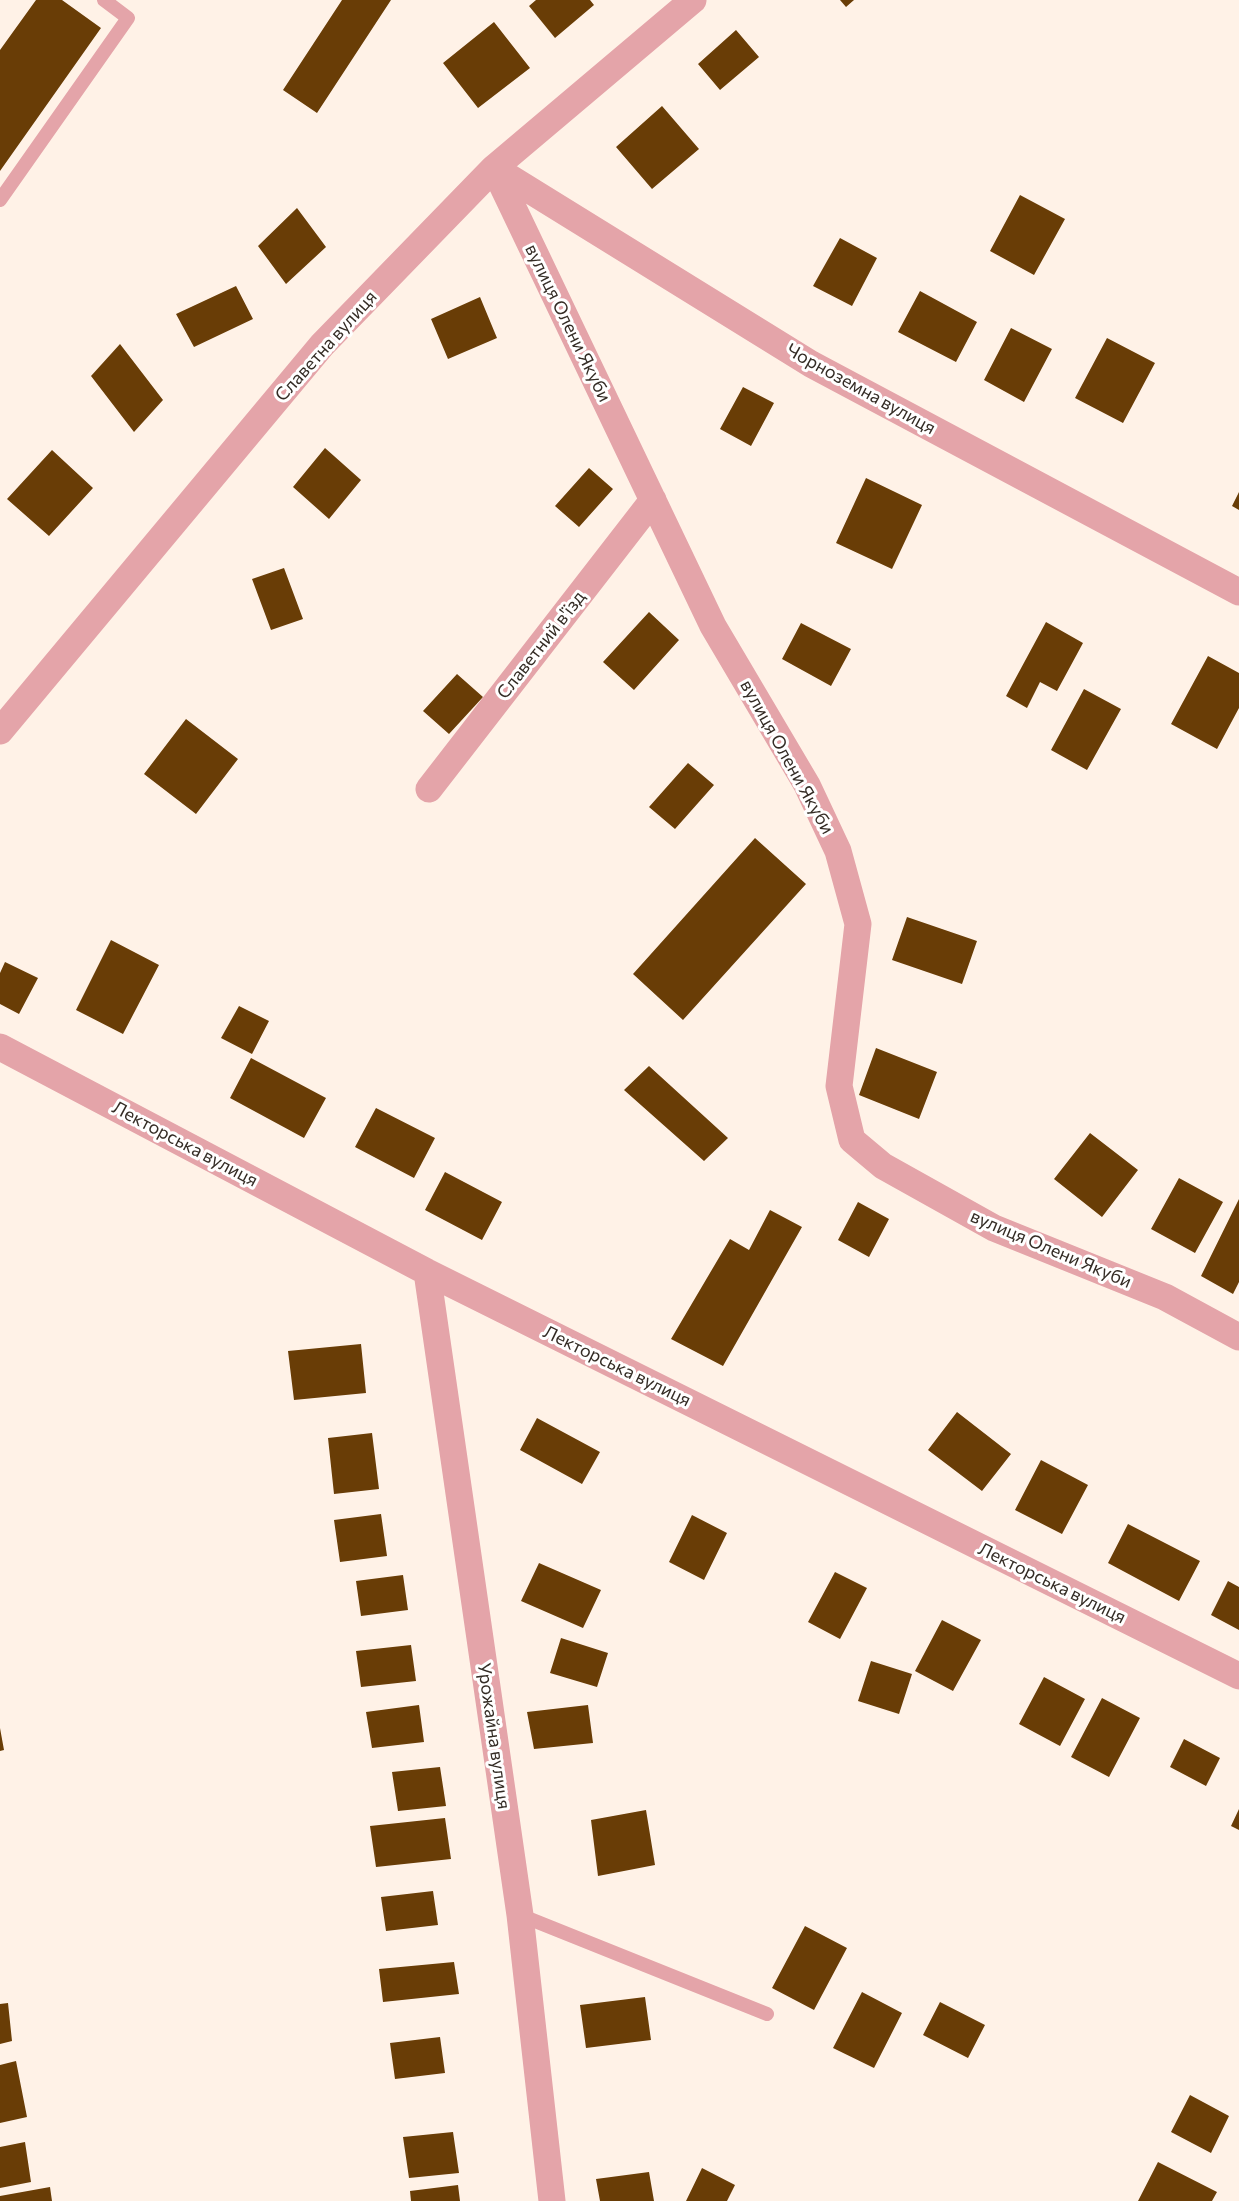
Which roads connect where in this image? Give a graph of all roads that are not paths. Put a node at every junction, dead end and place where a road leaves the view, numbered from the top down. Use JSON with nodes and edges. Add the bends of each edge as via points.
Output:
{"nodes":[{"id":1,"x":104,"y":0,"type":"edge"},
{"id":2,"x":693,"y":0,"type":"edge"},
{"id":3,"x":494,"y":168,"type":"junction"},
{"id":4,"x":0,"y":200,"type":"edge"},
{"id":5,"x":653,"y":500,"type":"junction"},
{"id":6,"x":1239,"y":592,"type":"edge"},
{"id":7,"x":0,"y":731,"type":"edge"},
{"id":8,"x":429,"y":789,"type":"dead end"},
{"id":9,"x":0,"y":1047,"type":"edge"},
{"id":10,"x":427,"y":1272,"type":"junction"},
{"id":11,"x":1239,"y":1337,"type":"edge"},
{"id":12,"x":1239,"y":1676,"type":"edge"},
{"id":13,"x":520,"y":1915,"type":"junction"},
{"id":14,"x":766,"y":2014,"type":"dead end"},
{"id":15,"x":552,"y":2201,"type":"edge"}],
"edges":[{"from":1,"to":4,"type":"lane","via":[[128,18]]},
{"from":2,"to":3,"type":"street","name":"Славетна вулиця"},
{"from":3,"to":5,"type":"street","name":"вулиця Олени Якуби"},
{"from":3,"to":6,"type":"street","name":"Чорноземна вулиця","via":[[811,364]]},
{"from":3,"to":7,"type":"street","name":"Славетна вулиця","via":[[322,345]]},
{"from":5,"to":8,"type":"street","name":"Славетний в'їзд"},
{"from":5,"to":11,"type":"street","name":"вулиця Олени Якуби","via":[[713,626],[807,785],[838,851],[858,924],[839,1086],[852,1140],[883,1166],[994,1228],[1165,1297]]},
{"from":9,"to":10,"type":"street","name":"Лекторська вулиця"},
{"from":10,"to":12,"type":"street","name":"Лекторська вулиця"},
{"from":10,"to":13,"type":"street","name":"Урожайна вулиця"},
{"from":13,"to":14,"type":"lane"},
{"from":13,"to":15,"type":"street","name":"Урожайна вулиця"}]}
